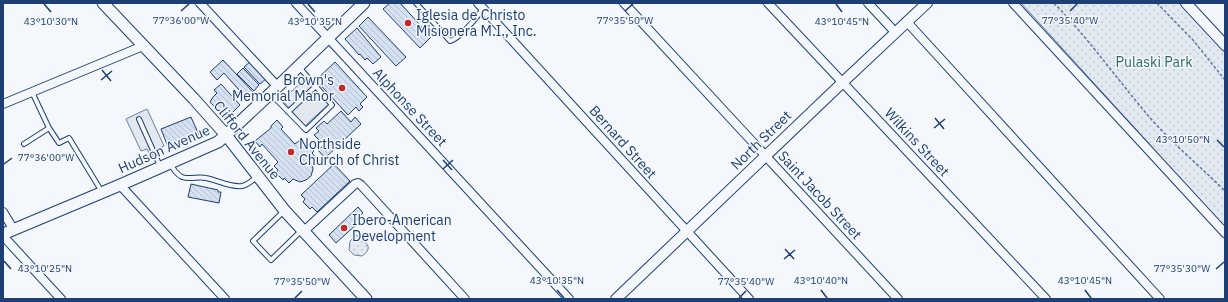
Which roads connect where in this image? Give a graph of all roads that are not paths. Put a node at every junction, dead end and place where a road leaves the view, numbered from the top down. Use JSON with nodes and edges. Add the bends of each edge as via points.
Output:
{"nodes":[{"id":1,"x":103,"y":3,"type":"edge"},
{"id":2,"x":200,"y":3,"type":"edge"},
{"id":3,"x":296,"y":3,"type":"edge"},
{"id":4,"x":364,"y":3,"type":"edge"},
{"id":5,"x":416,"y":3,"type":"edge"},
{"id":6,"x":624,"y":3,"type":"edge"},
{"id":7,"x":768,"y":3,"type":"edge"},
{"id":8,"x":868,"y":3,"type":"edge"},
{"id":9,"x":927,"y":3,"type":"edge"},
{"id":10,"x":1013,"y":3,"type":"edge"},
{"id":11,"x":1186,"y":3,"type":"edge"},
{"id":12,"x":481,"y":6,"type":"edge"},
{"id":13,"x":907,"y":22,"type":"junction"},
{"id":14,"x":895,"y":32,"type":"junction"},
{"id":15,"x":329,"y":38,"type":"junction"},
{"id":16,"x":1225,"y":45,"type":"edge"},
{"id":17,"x":143,"y":46,"type":"junction"},
{"id":18,"x":299,"y":67,"type":"junction"},
{"id":19,"x":843,"y":82,"type":"junction"},
{"id":20,"x":316,"y":86,"type":"junction"},
{"id":21,"x":275,"y":90,"type":"junction"},
{"id":22,"x":32,"y":92,"type":"junction"},
{"id":23,"x":3,"y":104,"type":"edge"},
{"id":24,"x":288,"y":112,"type":"junction"},
{"id":25,"x":139,"y":119,"type":"dead end"},
{"id":26,"x":49,"y":128,"type":"junction"},
{"id":27,"x":226,"y":135,"type":"junction"},
{"id":28,"x":24,"y":144,"type":"dead end"},
{"id":29,"x":766,"y":155,"type":"junction"},
{"id":30,"x":165,"y":165,"type":"junction"},
{"id":31,"x":258,"y":176,"type":"junction"},
{"id":32,"x":120,"y":185,"type":"junction"},
{"id":33,"x":102,"y":192,"type":"junction"},
{"id":34,"x":285,"y":210,"type":"junction"},
{"id":35,"x":3,"y":212,"type":"edge"},
{"id":36,"x":14,"y":230,"type":"junction"},
{"id":37,"x":303,"y":231,"type":"junction"},
{"id":38,"x":687,"y":231,"type":"junction"},
{"id":39,"x":1225,"y":233,"type":"edge"},
{"id":40,"x":3,"y":235,"type":"edge"},
{"id":41,"x":61,"y":299,"type":"edge"},
{"id":42,"x":225,"y":299,"type":"edge"},
{"id":43,"x":366,"y":299,"type":"edge"},
{"id":44,"x":465,"y":299,"type":"edge"},
{"id":45,"x":569,"y":299,"type":"edge"},
{"id":46,"x":616,"y":299,"type":"edge"},
{"id":47,"x":749,"y":299,"type":"edge"},
{"id":48,"x":898,"y":299,"type":"edge"},
{"id":49,"x":1046,"y":299,"type":"edge"},
{"id":50,"x":1160,"y":299,"type":"edge"}],
"edges":[{"from":1,"to":17,"type":"main road","name":"Clifford Avenue"},
{"from":2,"to":21,"type":"street"},
{"from":3,"to":15,"type":"street","name":"Alphonse Street"},
{"from":4,"to":15,"type":"main road","name":"Hudson Avenue"},
{"from":5,"to":12,"type":"lane","via":[[450,40],[455,40],[463,32]]},
{"from":6,"to":29,"type":"street","name":"Saint Jacob Street"},
{"from":7,"to":19,"type":"street","name":"Wilkins Street"},
{"from":8,"to":14,"type":"street"},
{"from":9,"to":13,"type":"street","name":"North Street"},
{"from":10,"to":39,"type":"street"},
{"from":11,"to":16,"type":"street"},
{"from":12,"to":38,"type":"street","name":"Bernard Street"},
{"from":13,"to":14,"type":"street","name":"North Street"},
{"from":13,"to":50,"type":"street"},
{"from":14,"to":19,"type":"street","name":"North Street"},
{"from":15,"to":18,"type":"main road","name":"Hudson Avenue"},
{"from":15,"to":45,"type":"street","name":"Alphonse Street"},
{"from":17,"to":22,"type":"street"},
{"from":17,"to":27,"type":"main road","name":"Clifford Avenue"},
{"from":18,"to":20,"type":"lane"},
{"from":18,"to":21,"type":"main road","name":"Hudson Avenue"},
{"from":19,"to":29,"type":"street","name":"North Street"},
{"from":19,"to":49,"type":"street","name":"Wilkins Street"},
{"from":20,"to":24,"type":"lane"},
{"from":20,"to":24,"type":"lane","via":[[332,105],[306,130]]},
{"from":21,"to":24,"type":"lane"},
{"from":21,"to":27,"type":"main road","name":"Hudson Avenue"},
{"from":22,"to":23,"type":"street"},
{"from":22,"to":26,"type":"lane"},
{"from":25,"to":30,"type":"lane"},
{"from":26,"to":28,"type":"lane"},
{"from":26,"to":33,"type":"lane","via":[[59,143],[69,138]]},
{"from":27,"to":30,"type":"main road","name":"Hudson Avenue","via":[[213,144]]},
{"from":27,"to":31,"type":"main road","name":"Clifford Avenue"},
{"from":29,"to":38,"type":"street","name":"North Street"},
{"from":29,"to":48,"type":"street","name":"Saint Jacob Street"},
{"from":30,"to":31,"type":"lane","via":[[181,176],[200,177],[232,185],[243,186]]},
{"from":30,"to":32,"type":"main road","name":"Hudson Avenue"},
{"from":31,"to":34,"type":"main road","name":"Clifford Avenue"},
{"from":32,"to":33,"type":"main road","name":"Hudson Avenue"},
{"from":32,"to":42,"type":"street"},
{"from":33,"to":36,"type":"main road","name":"Hudson Avenue"},
{"from":34,"to":37,"type":"main road","name":"Clifford Avenue"},
{"from":34,"to":37,"type":"lane","via":[[253,241],[271,260]]},
{"from":35,"to":36,"type":"street"},
{"from":36,"to":40,"type":"main road","name":"Hudson Avenue"},
{"from":37,"to":43,"type":"main road","name":"Clifford Avenue"},
{"from":37,"to":44,"type":"street","via":[[358,183]]},
{"from":38,"to":46,"type":"street","name":"North Street"},
{"from":38,"to":47,"type":"street","name":"Bernard Street"},
{"from":40,"to":41,"type":"street"}]}
